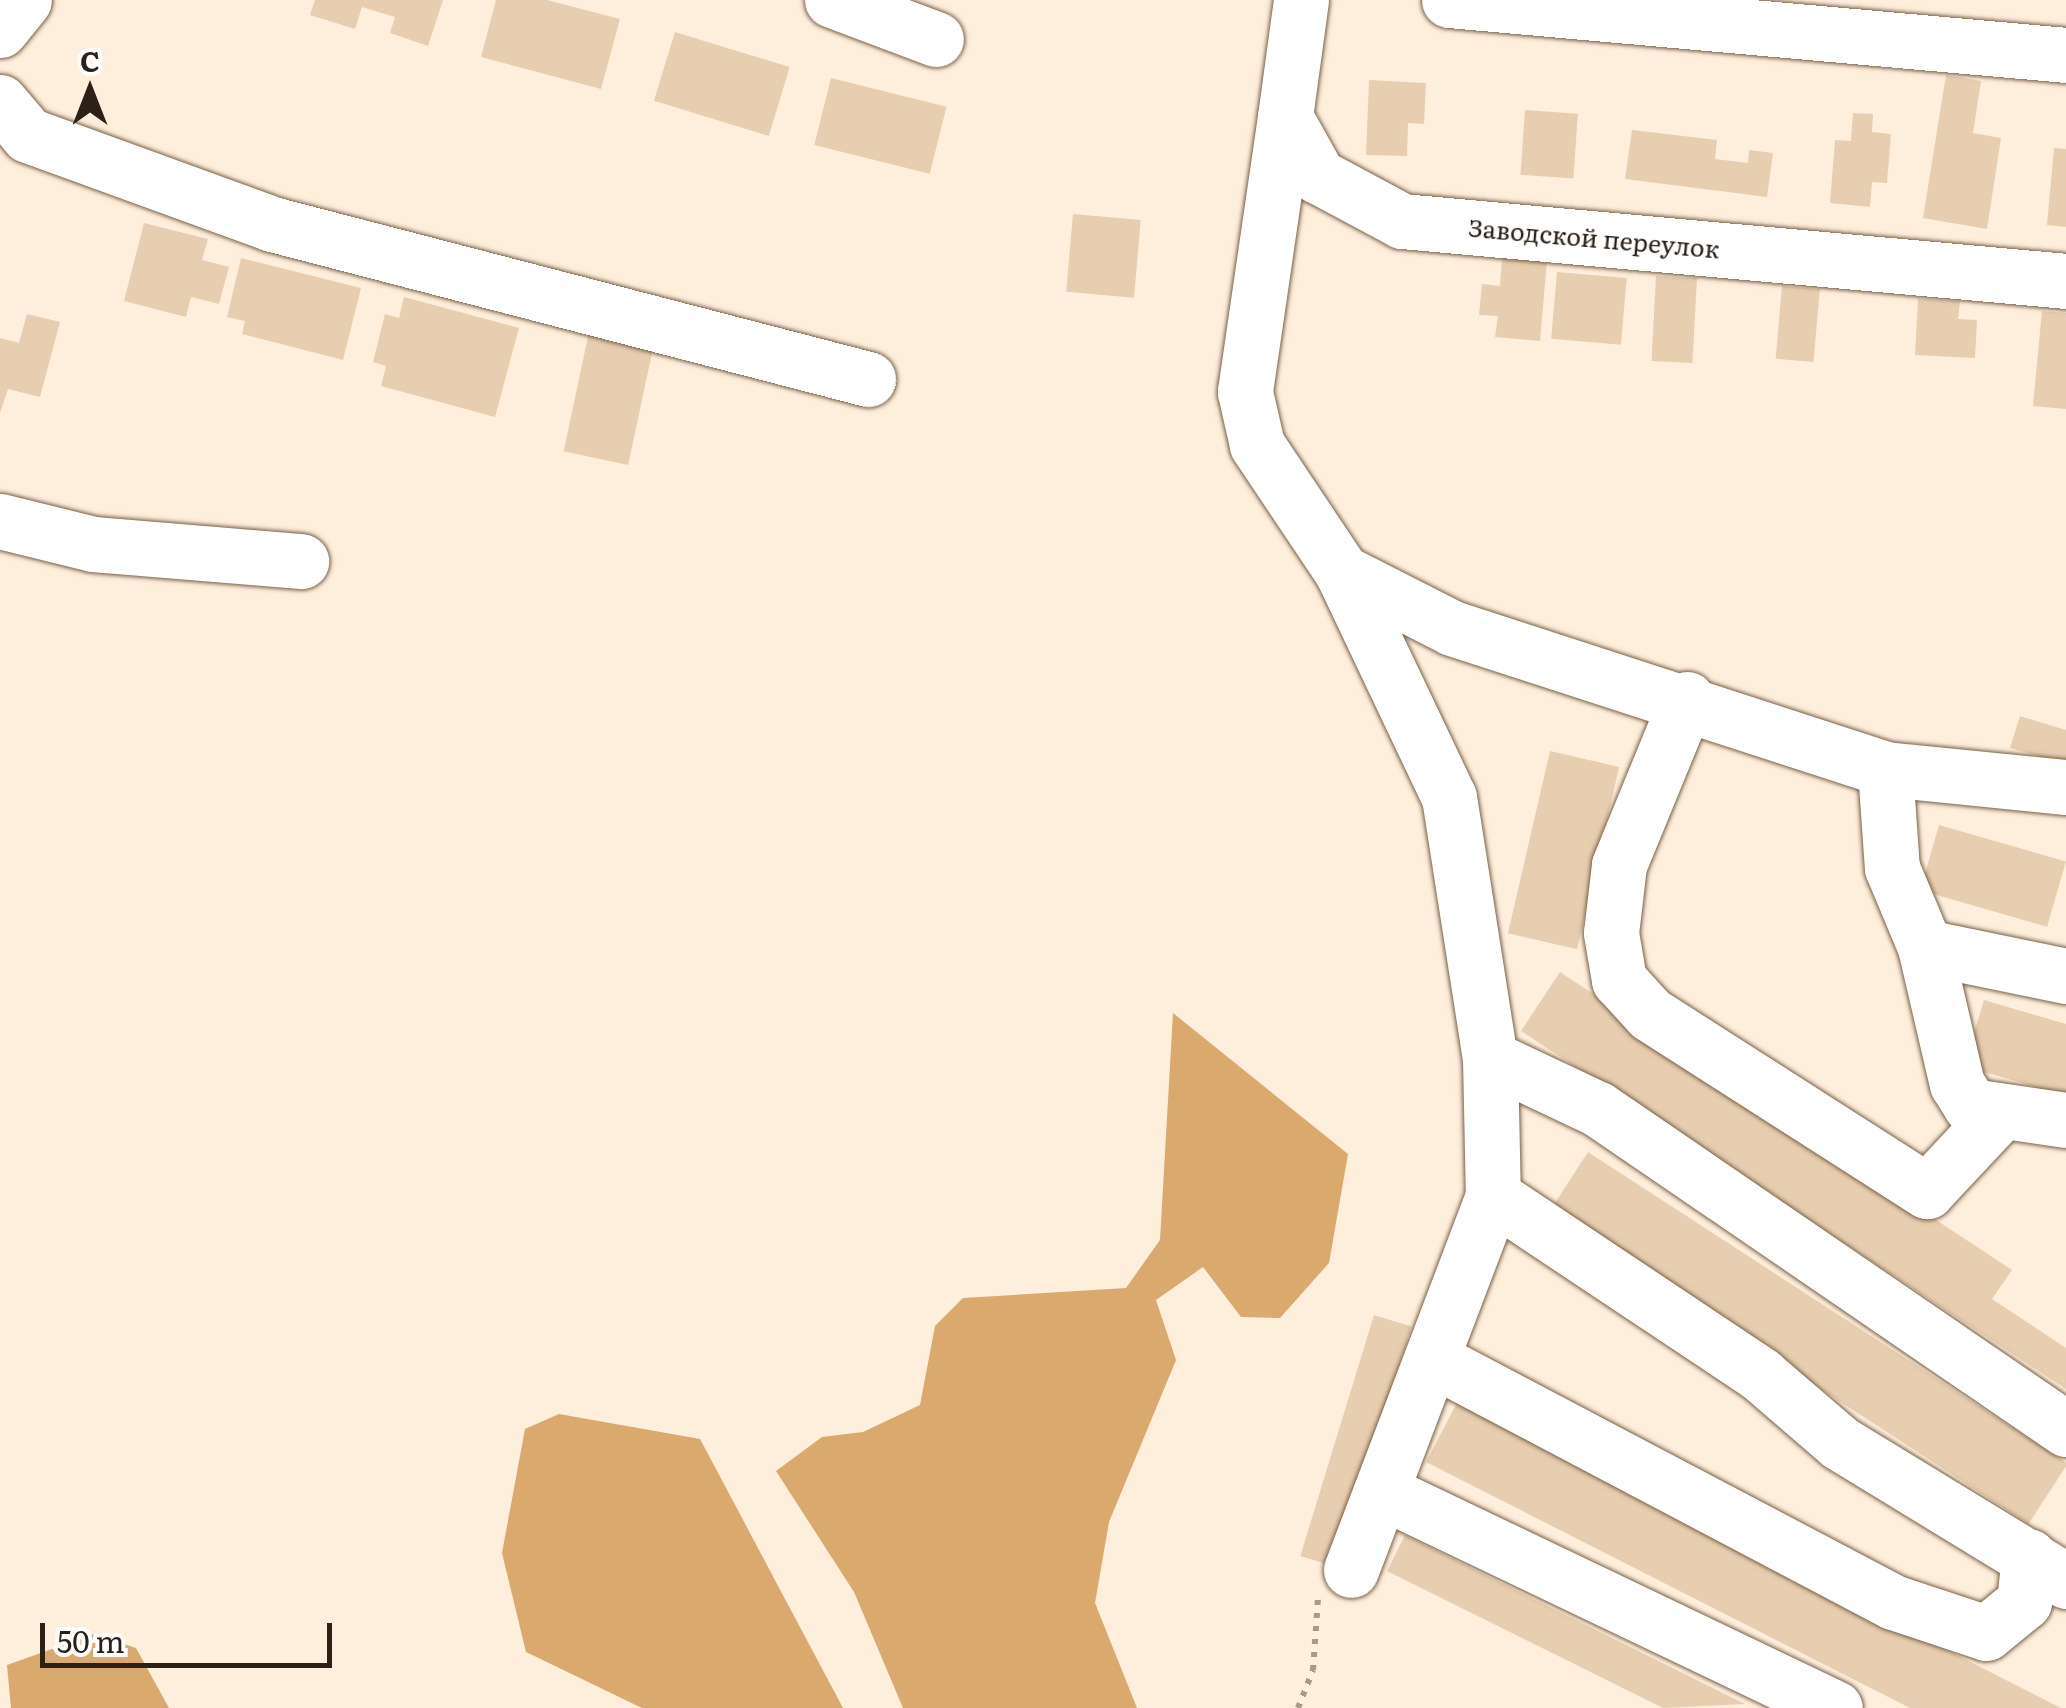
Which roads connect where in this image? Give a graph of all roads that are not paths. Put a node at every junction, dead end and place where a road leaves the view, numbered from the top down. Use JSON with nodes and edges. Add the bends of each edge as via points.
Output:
{"nodes":[{"id":1,"x":24,"y":0,"type":"edge"},
{"id":2,"x":832,"y":0,"type":"edge"},
{"id":3,"x":1302,"y":0,"type":"edge"},
{"id":4,"x":1450,"y":0,"type":"edge"},
{"id":5,"x":0,"y":30,"type":"edge"},
{"id":6,"x":936,"y":38,"type":"dead end"},
{"id":7,"x":2066,"y":55,"type":"edge"},
{"id":8,"x":0,"y":102,"type":"edge"},
{"id":9,"x":1285,"y":117,"type":"junction"},
{"id":10,"x":2066,"y":280,"type":"edge"},
{"id":11,"x":868,"y":379,"type":"dead end"},
{"id":12,"x":0,"y":521,"type":"edge"},
{"id":13,"x":301,"y":561,"type":"dead end"},
{"id":14,"x":1342,"y":572,"type":"junction"},
{"id":15,"x":1687,"y":700,"type":"junction"},
{"id":16,"x":1885,"y":769,"type":"junction"},
{"id":17,"x":2066,"y":788,"type":"edge"},
{"id":18,"x":1925,"y":947,"type":"junction"},
{"id":19,"x":2066,"y":976,"type":"edge"},
{"id":20,"x":1490,"y":1058,"type":"junction"},
{"id":21,"x":2001,"y":1112,"type":"junction"},
{"id":22,"x":2066,"y":1120,"type":"edge"},
{"id":23,"x":1493,"y":1196,"type":"junction"},
{"id":24,"x":1432,"y":1359,"type":"junction"},
{"id":25,"x":2066,"y":1429,"type":"edge"},
{"id":26,"x":1381,"y":1491,"type":"junction"},
{"id":27,"x":2048,"y":1568,"type":"edge"},
{"id":28,"x":1351,"y":1570,"type":"road end"},
{"id":29,"x":1835,"y":1708,"type":"edge"}],
"edges":[{"from":1,"to":5,"type":"street"},
{"from":2,"to":6,"type":"street"},
{"from":3,"to":9,"type":"street"},
{"from":4,"to":7,"type":"street"},
{"from":8,"to":11,"type":"street","via":[[28,135],[272,224]]},
{"from":9,"to":10,"type":"street","name":"Заводской переулок","via":[[1318,176],[1402,221]]},
{"from":9,"to":14,"type":"street","via":[[1245,392],[1258,445]]},
{"from":12,"to":13,"type":"street","via":[[92,544]]},
{"from":14,"to":15,"type":"street","via":[[1452,628]]},
{"from":14,"to":20,"type":"street","via":[[1449,796]]},
{"from":15,"to":16,"type":"street"},
{"from":15,"to":21,"type":"street","via":[[1620,865],[1611,934],[1620,980],[1650,1014],[1928,1191]]},
{"from":16,"to":17,"type":"street"},
{"from":16,"to":18,"type":"street","via":[[1892,868]]},
{"from":18,"to":19,"type":"street"},
{"from":18,"to":21,"type":"street","via":[[1957,1084],[1970,1106]]},
{"from":20,"to":23,"type":"street"},
{"from":20,"to":25,"type":"street","via":[[1598,1109]]},
{"from":21,"to":22,"type":"street"},
{"from":23,"to":24,"type":"street"},
{"from":23,"to":27,"type":"street","via":[[1761,1375],[1840,1443]]},
{"from":24,"to":26,"type":"street"},
{"from":24,"to":27,"type":"street","via":[[1893,1602],[1986,1634],[2024,1602]]},
{"from":26,"to":28,"type":"street"},
{"from":26,"to":29,"type":"street"}]}
